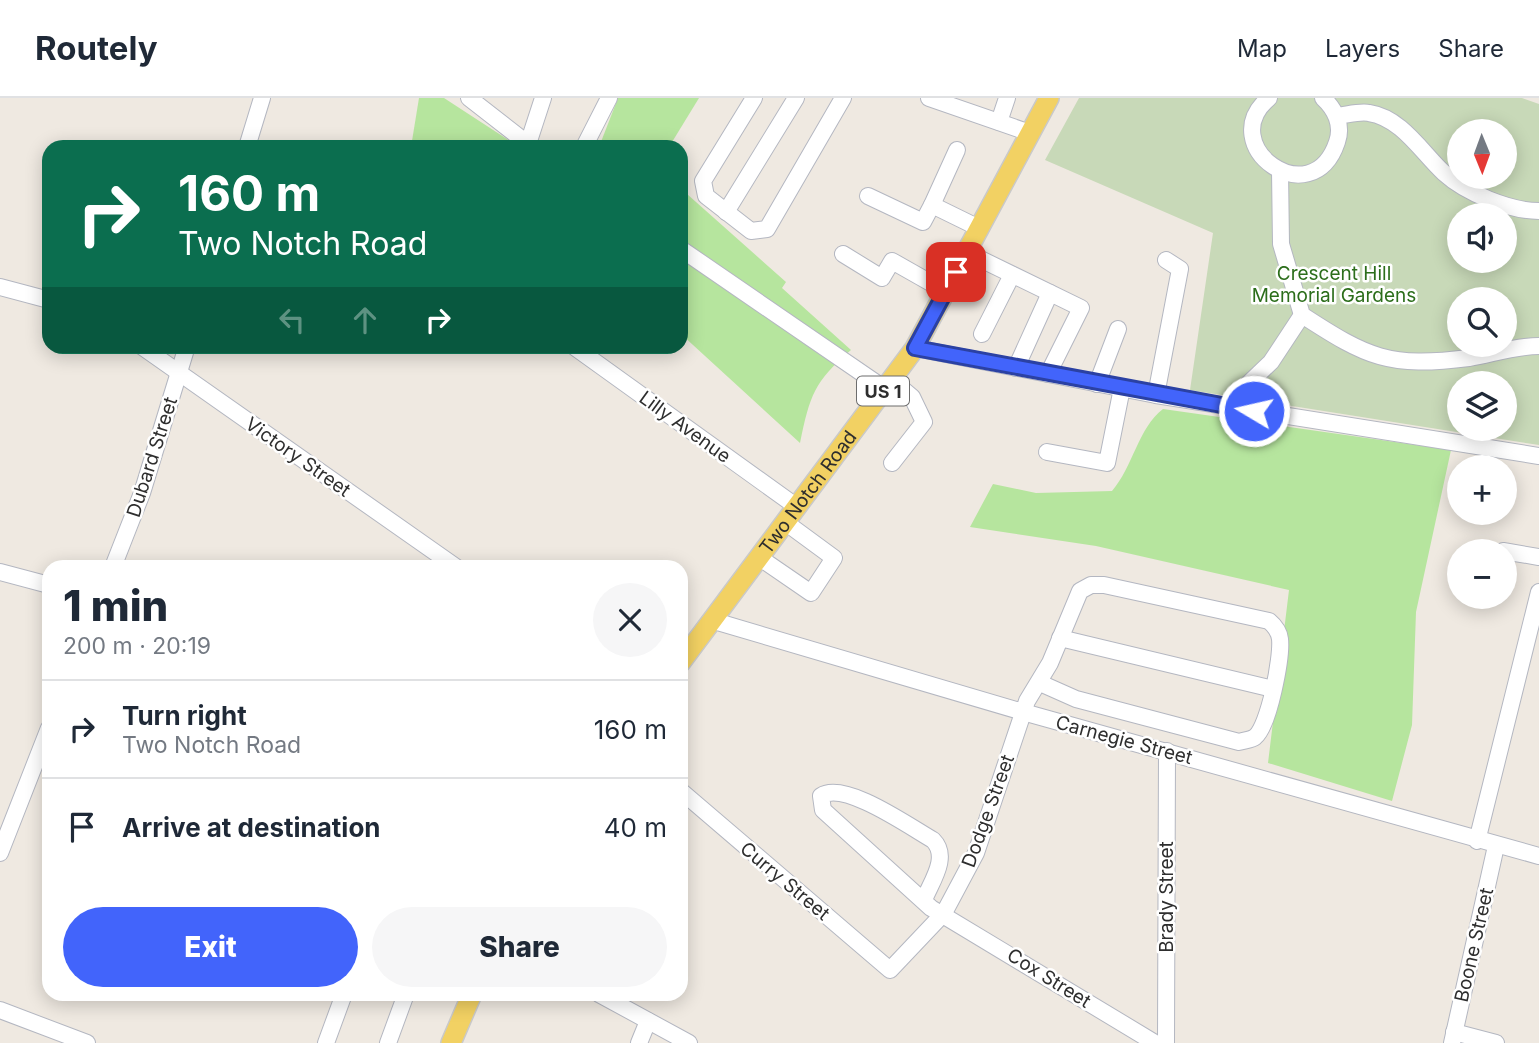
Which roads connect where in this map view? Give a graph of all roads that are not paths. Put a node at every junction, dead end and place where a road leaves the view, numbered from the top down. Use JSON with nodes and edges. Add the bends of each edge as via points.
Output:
{"nodes":[{"id":1,"x":262,"y":98,"type":"edge"},
{"id":2,"x":469,"y":98,"type":"edge"},
{"id":3,"x":543,"y":98,"type":"edge"},
{"id":4,"x":609,"y":98,"type":"edge"},
{"id":5,"x":754,"y":98,"type":"edge"},
{"id":6,"x":796,"y":98,"type":"edge"},
{"id":7,"x":843,"y":98,"type":"edge"},
{"id":8,"x":929,"y":98,"type":"edge"},
{"id":9,"x":1007,"y":98,"type":"edge"},
{"id":10,"x":1049,"y":98,"type":"edge"},
{"id":11,"x":1269,"y":98,"type":"edge"},
{"id":12,"x":1323,"y":98,"type":"edge"},
{"id":13,"x":1337,"y":116,"type":"junction"},
{"id":14,"x":999,"y":122,"type":"junction"},
{"id":15,"x":1030,"y":133,"type":"junction"},
{"id":16,"x":249,"y":140,"type":"edge"},
{"id":17,"x":522,"y":140,"type":"edge"},
{"id":18,"x":532,"y":140,"type":"edge"},
{"id":19,"x":588,"y":140,"type":"edge"},
{"id":20,"x":957,"y":150,"type":"dead end"},
{"id":21,"x":1280,"y":171,"type":"junction"},
{"id":22,"x":868,"y":196,"type":"dead end"},
{"id":23,"x":932,"y":205,"type":"junction"},
{"id":24,"x":1539,"y":211,"type":"edge"},
{"id":25,"x":726,"y":212,"type":"junction"},
{"id":26,"x":979,"y":228,"type":"junction"},
{"id":27,"x":966,"y":252,"type":"junction"},
{"id":28,"x":688,"y":254,"type":"edge"},
{"id":29,"x":843,"y":254,"type":"dead end"},
{"id":30,"x":1166,"y":260,"type":"dead end"},
{"id":31,"x":1012,"y":275,"type":"junction"},
{"id":32,"x":0,"y":287,"type":"edge"},
{"id":33,"x":945,"y":291,"type":"junction"},
{"id":34,"x":1050,"y":293,"type":"junction"},
{"id":35,"x":42,"y":298,"type":"edge"},
{"id":36,"x":1301,"y":315,"type":"junction"},
{"id":37,"x":1118,"y":329,"type":"dead end"},
{"id":38,"x":982,"y":334,"type":"dead end"},
{"id":39,"x":1539,"y":346,"type":"edge"},
{"id":40,"x":915,"y":348,"type":"junction"},
{"id":41,"x":152,"y":354,"type":"edge"},
{"id":42,"x":185,"y":354,"type":"edge"},
{"id":43,"x":583,"y":354,"type":"edge"},
{"id":44,"x":1016,"y":368,"type":"junction"},
{"id":45,"x":179,"y":374,"type":"junction"},
{"id":46,"x":1048,"y":374,"type":"junction"},
{"id":47,"x":888,"y":384,"type":"junction"},
{"id":48,"x":1097,"y":384,"type":"junction"},
{"id":49,"x":1122,"y":388,"type":"junction"},
{"id":50,"x":1156,"y":395,"type":"junction"},
{"id":51,"x":1231,"y":407,"type":"junction"},
{"id":52,"x":1048,"y":452,"type":"dead end"},
{"id":53,"x":1539,"y":456,"type":"edge"},
{"id":54,"x":892,"y":463,"type":"dead end"},
{"id":55,"x":791,"y":514,"type":"junction"},
{"id":56,"x":1517,"y":553,"type":"edge"},
{"id":57,"x":1539,"y":557,"type":"edge"},
{"id":58,"x":760,"y":558,"type":"junction"},
{"id":59,"x":116,"y":560,"type":"edge"},
{"id":60,"x":446,"y":560,"type":"edge"},
{"id":61,"x":0,"y":572,"type":"edge"},
{"id":62,"x":42,"y":583,"type":"edge"},
{"id":63,"x":1539,"y":592,"type":"edge"},
{"id":64,"x":710,"y":620,"type":"junction"},
{"id":65,"x":1060,"y":638,"type":"junction"},
{"id":66,"x":688,"y":652,"type":"edge"},
{"id":67,"x":1040,"y":683,"type":"junction"},
{"id":68,"x":1273,"y":689,"type":"junction"},
{"id":69,"x":1023,"y":712,"type":"junction"},
{"id":70,"x":42,"y":746,"type":"edge"},
{"id":71,"x":1167,"y":751,"type":"junction"},
{"id":72,"x":688,"y":797,"type":"edge"},
{"id":73,"x":1476,"y":841,"type":"junction"},
{"id":74,"x":1496,"y":846,"type":"junction"},
{"id":75,"x":0,"y":853,"type":"edge"},
{"id":76,"x":1539,"y":856,"type":"edge"},
{"id":77,"x":924,"y":900,"type":"junction"},
{"id":78,"x":944,"y":913,"type":"junction"},
{"id":79,"x":890,"y":970,"type":"joint"},
{"id":80,"x":341,"y":1001,"type":"edge"},
{"id":81,"x":400,"y":1001,"type":"edge"},
{"id":82,"x":469,"y":1001,"type":"edge"},
{"id":83,"x":627,"y":1001,"type":"edge"},
{"id":84,"x":0,"y":1010,"type":"edge"},
{"id":85,"x":648,"y":1021,"type":"junction"},
{"id":86,"x":1453,"y":1038,"type":"edge"},
{"id":87,"x":87,"y":1043,"type":"edge"},
{"id":88,"x":326,"y":1043,"type":"edge"},
{"id":89,"x":388,"y":1043,"type":"edge"},
{"id":90,"x":451,"y":1043,"type":"edge"},
{"id":91,"x":639,"y":1043,"type":"edge"},
{"id":92,"x":689,"y":1043,"type":"edge"},
{"id":93,"x":1155,"y":1043,"type":"edge"},
{"id":94,"x":1166,"y":1043,"type":"edge"},
{"id":95,"x":1496,"y":1043,"type":"edge"}],
"edges":[{"from":1,"to":16,"type":"street"},
{"from":2,"to":17,"type":"street"},
{"from":3,"to":18,"type":"street"},
{"from":4,"to":19,"type":"street"},
{"from":5,"to":25,"type":"street","via":[[703,181],[706,196]]},
{"from":6,"to":25,"type":"street"},
{"from":7,"to":25,"type":"street","via":[[767,229],[751,231]]},
{"from":8,"to":14,"type":"street"},
{"from":9,"to":14,"type":"street"},
{"from":10,"to":15,"type":"main road","name":"Two Notch Road","number":"US 1"},
{"from":11,"to":21,"type":"street","via":[[1257,113],[1253,133],[1257,150]]},
{"from":12,"to":13,"type":"street"},
{"from":13,"to":21,"type":"street","via":[[1339,136],[1327,161],[1302,174]]},
{"from":13,"to":24,"type":"street","via":[[1370,113],[1398,127],[1446,175],[1468,188],[1499,202]]},
{"from":14,"to":15,"type":"street"},
{"from":15,"to":26,"type":"main road","name":"Two Notch Road","number":"US 1"},
{"from":20,"to":23,"type":"street"},
{"from":21,"to":36,"type":"street","via":[[1281,244]]},
{"from":22,"to":23,"type":"street","via":[[923,222]]},
{"from":23,"to":26,"type":"street"},
{"from":26,"to":27,"type":"main road","name":"Two Notch Road","number":"US 1"},
{"from":27,"to":31,"type":"street"},
{"from":27,"to":33,"type":"main road","name":"Two Notch Road","number":"US 1"},
{"from":28,"to":47,"type":"street"},
{"from":29,"to":33,"type":"street","via":[[882,278],[892,261]]},
{"from":30,"to":50,"type":"street","via":[[1181,269]]},
{"from":31,"to":34,"type":"street"},
{"from":31,"to":38,"type":"street"},
{"from":32,"to":35,"type":"street"},
{"from":33,"to":40,"type":"main road","name":"Two Notch Road","number":"US 1"},
{"from":34,"to":44,"type":"street"},
{"from":34,"to":46,"type":"street","via":[[1081,308]]},
{"from":36,"to":39,"type":"street","via":[[1351,348],[1383,359],[1418,362]]},
{"from":36,"to":51,"type":"street","via":[[1271,362]]},
{"from":37,"to":48,"type":"street"},
{"from":40,"to":44,"type":"street"},
{"from":40,"to":47,"type":"main road","name":"Two Notch Road","number":"US 1"},
{"from":41,"to":45,"type":"street","name":"Victory Street"},
{"from":42,"to":45,"type":"street","name":"Dubard Street"},
{"from":43,"to":55,"type":"street","name":"Lilly Avenue"},
{"from":44,"to":46,"type":"street"},
{"from":45,"to":59,"type":"street","name":"Dubard Street"},
{"from":45,"to":60,"type":"street","name":"Victory Street"},
{"from":46,"to":48,"type":"street"},
{"from":47,"to":54,"type":"street","via":[[912,397],[924,422]]},
{"from":47,"to":55,"type":"main road","name":"Two Notch Road","number":"US 1"},
{"from":48,"to":49,"type":"street"},
{"from":49,"to":50,"type":"street"},
{"from":49,"to":52,"type":"street","via":[[1107,463]]},
{"from":50,"to":51,"type":"street"},
{"from":51,"to":53,"type":"street"},
{"from":55,"to":58,"type":"main road","name":"Two Notch Road","number":"US 1"},
{"from":55,"to":58,"type":"street","name":"Lilly Avenue","via":[[834,558],[811,593]]},
{"from":56,"to":57,"type":"street"},
{"from":58,"to":64,"type":"main road","name":"Two Notch Road","number":"US 1"},
{"from":61,"to":62,"type":"street"},
{"from":63,"to":73,"type":"street"},
{"from":64,"to":66,"type":"main road","name":"Two Notch Road","number":"US 1"},
{"from":64,"to":69,"type":"street","name":"Carnegie Street"},
{"from":65,"to":67,"type":"street","name":"Dodge Street"},
{"from":65,"to":68,"type":"street"},
{"from":65,"to":68,"type":"street","name":"Dodge Street","via":[[1074,601],[1091,585],[1269,621],[1276,626],[1280,640]]},
{"from":67,"to":68,"type":"street","via":[[1076,699],[1239,742],[1260,731]]},
{"from":67,"to":69,"type":"street","name":"Dodge Street"},
{"from":69,"to":71,"type":"street","name":"Carnegie Street"},
{"from":69,"to":78,"type":"street","name":"Dodge Street","via":[[976,853]]},
{"from":70,"to":75,"type":"street"},
{"from":71,"to":73,"type":"street","name":"Carnegie Street"},
{"from":71,"to":94,"type":"street","name":"Brady Street"},
{"from":72,"to":79,"type":"street","name":"Curry Street"},
{"from":73,"to":74,"type":"street","name":"Carnegie Street"},
{"from":74,"to":76,"type":"street","name":"Carnegie Street"},
{"from":74,"to":86,"type":"street","name":"Boone Street"},
{"from":77,"to":77,"type":"street","name":"Cox Street","via":[[824,810],[821,796],[836,791],[847,794],[937,845],[940,863]]},
{"from":77,"to":78,"type":"street","name":"Cox Street"},
{"from":78,"to":79,"type":"street","name":"Dodge Street"},
{"from":78,"to":93,"type":"street","name":"Cox Street"},
{"from":80,"to":88,"type":"street"},
{"from":81,"to":89,"type":"street"},
{"from":82,"to":90,"type":"main road"},
{"from":83,"to":85,"type":"street"},
{"from":84,"to":87,"type":"street"},
{"from":85,"to":91,"type":"street"},
{"from":85,"to":92,"type":"street"},
{"from":86,"to":95,"type":"street"}]}
